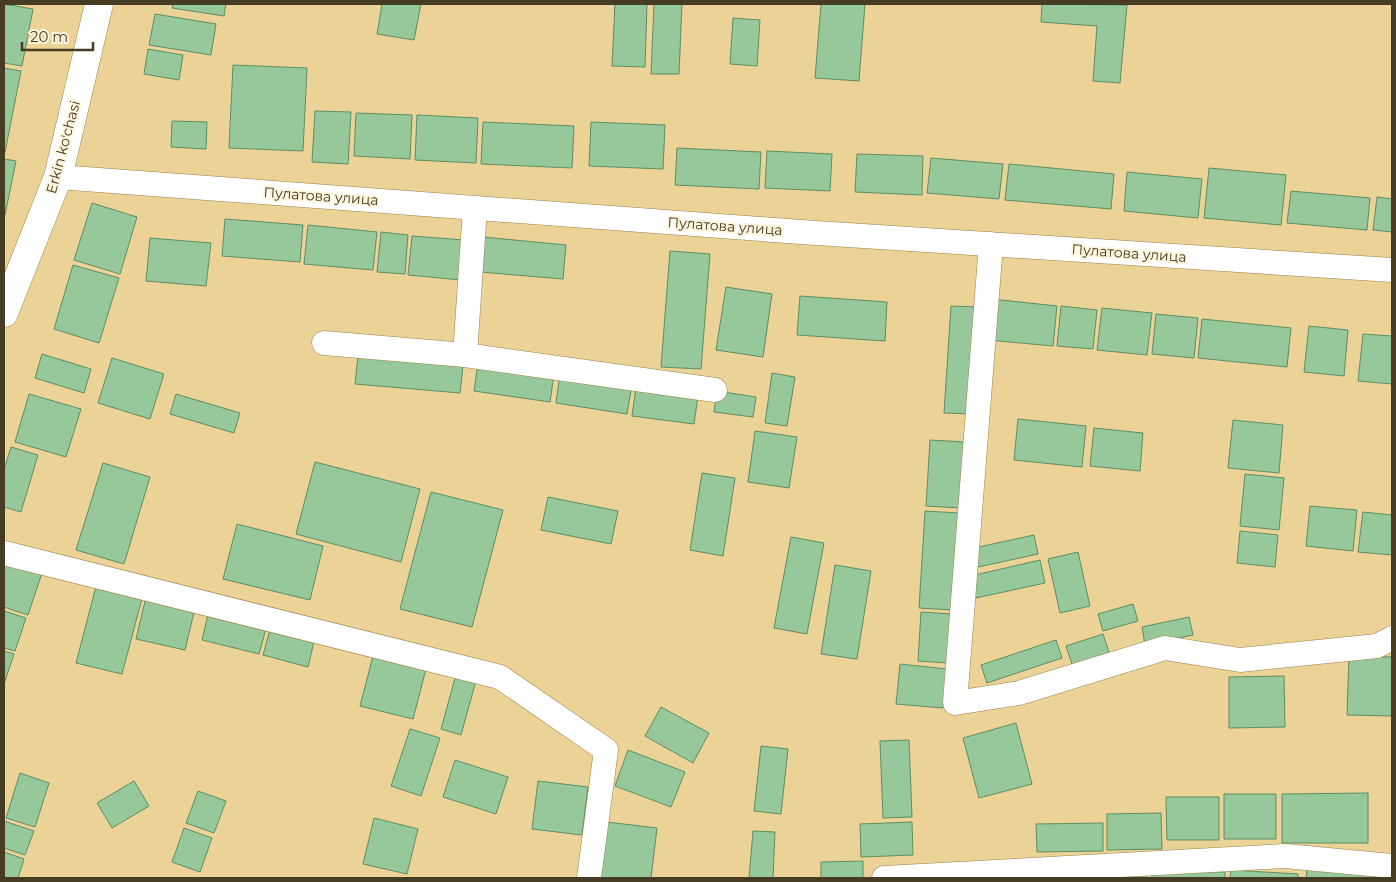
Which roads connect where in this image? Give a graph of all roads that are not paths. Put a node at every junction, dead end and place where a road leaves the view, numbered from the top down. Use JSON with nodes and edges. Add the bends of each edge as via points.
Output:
{"nodes":[{"id":1,"x":99,"y":4,"type":"edge"},
{"id":2,"x":58,"y":177,"type":"junction"},
{"id":3,"x":475,"y":208,"type":"junction"},
{"id":4,"x":991,"y":244,"type":"junction"},
{"id":5,"x":1392,"y":270,"type":"edge"},
{"id":6,"x":4,"y":314,"type":"edge"},
{"id":7,"x":324,"y":344,"type":"dead end"},
{"id":8,"x":465,"y":355,"type":"junction"},
{"id":9,"x":715,"y":390,"type":"dead end"},
{"id":10,"x":4,"y":553,"type":"edge"},
{"id":11,"x":1392,"y":638,"type":"edge"},
{"id":12,"x":1392,"y":866,"type":"edge"},
{"id":13,"x":590,"y":878,"type":"edge"},
{"id":14,"x":884,"y":878,"type":"edge"}],
"edges":[{"from":1,"to":2,"type":"main road","name":"Erkin ko'chasi"},
{"from":2,"to":3,"type":"street","name":"Пулатова улица"},
{"from":2,"to":6,"type":"main road","name":"Erkin ko'chasi"},
{"from":3,"to":4,"type":"street","name":"Пулатова улица"},
{"from":3,"to":8,"type":"street"},
{"from":4,"to":5,"type":"street","name":"Пулатова улица"},
{"from":4,"to":11,"type":"street","via":[[954,703],[1019,693],[1165,648],[1240,660],[1377,646]]},
{"from":7,"to":8,"type":"street"},
{"from":8,"to":9,"type":"street"},
{"from":10,"to":13,"type":"street","via":[[500,677],[606,750]]},
{"from":12,"to":14,"type":"street","via":[[1285,856]]}]}
